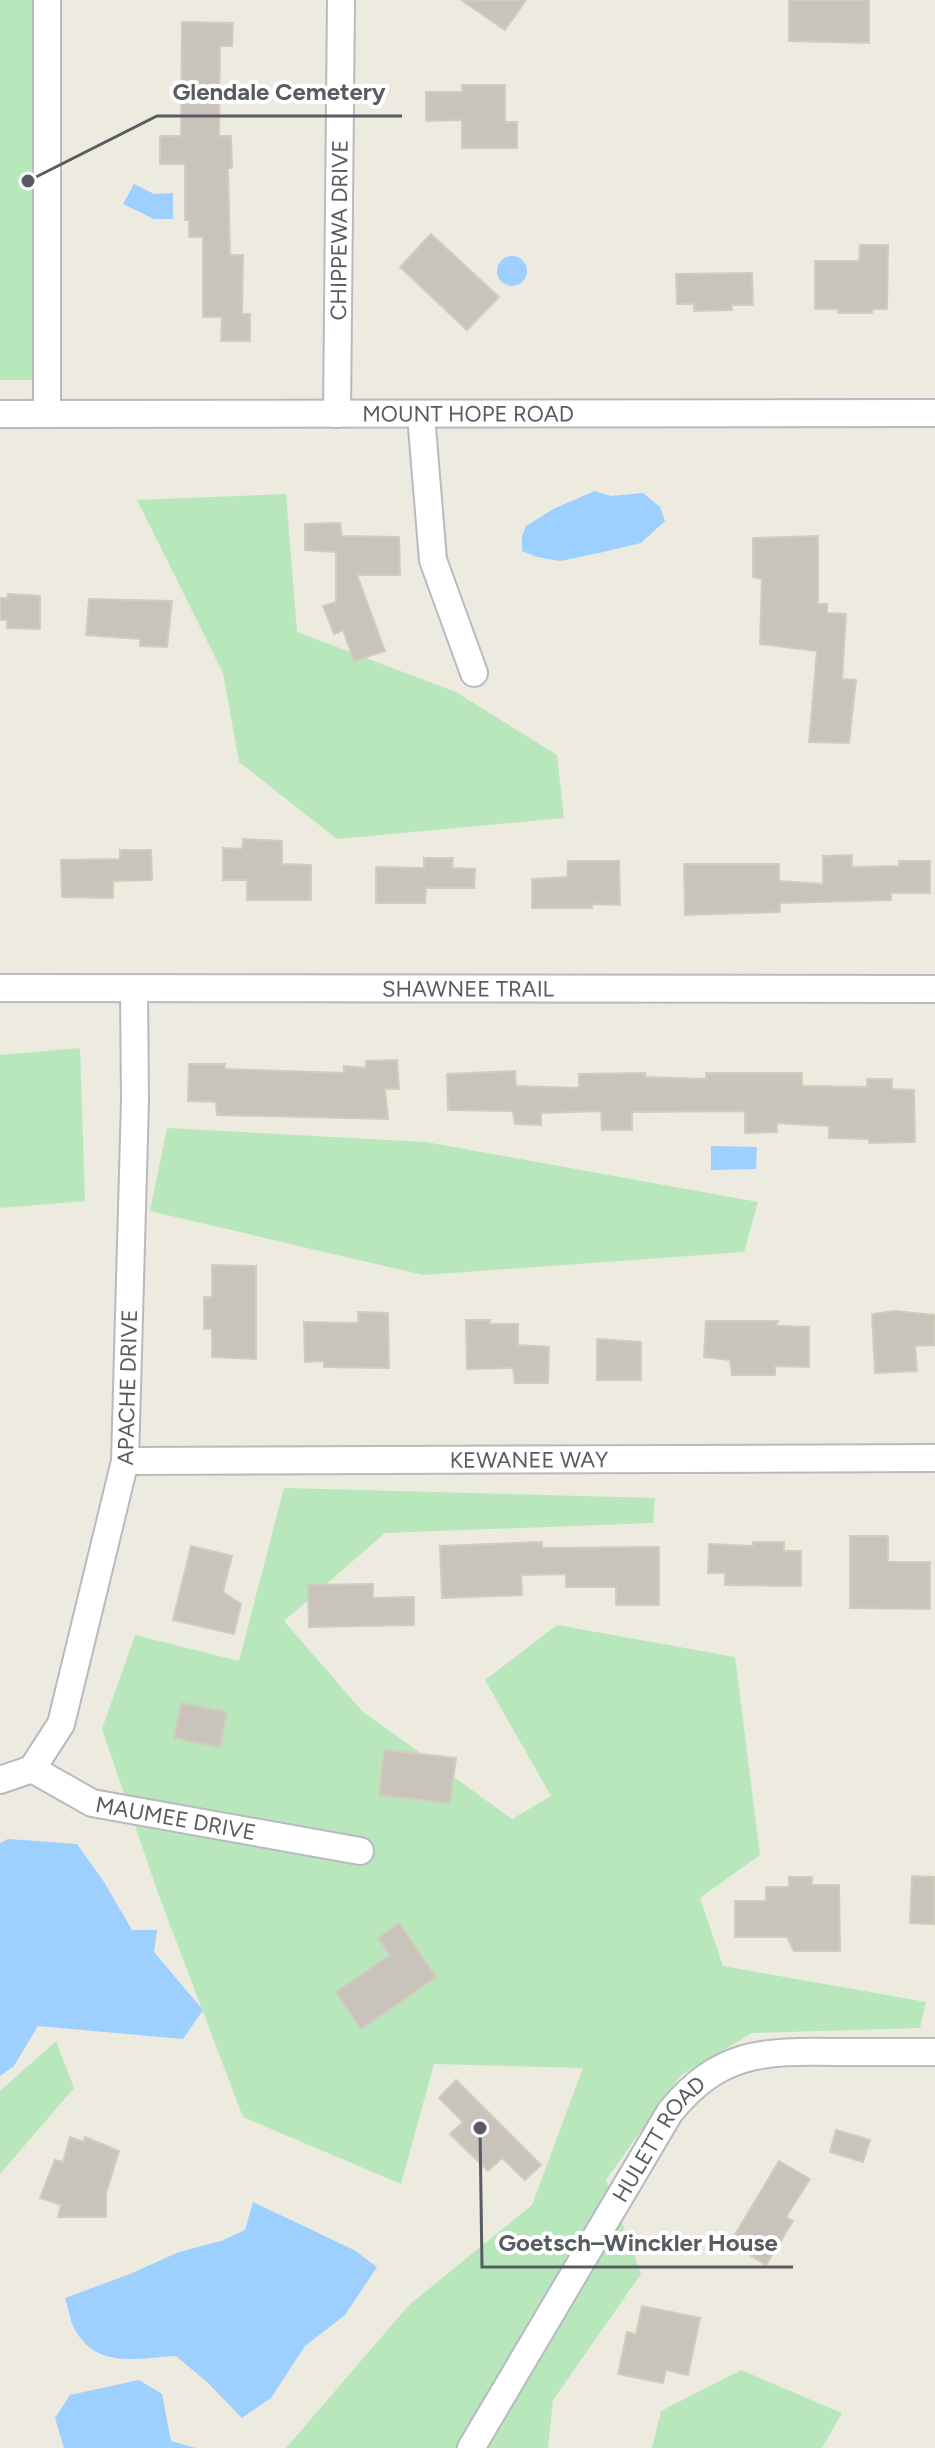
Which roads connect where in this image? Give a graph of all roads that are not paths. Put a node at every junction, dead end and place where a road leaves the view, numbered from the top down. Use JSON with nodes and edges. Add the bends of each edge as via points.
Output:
{"nodes":[{"id":1,"x":47,"y":0,"type":"edge"},
{"id":2,"x":341,"y":0,"type":"edge"},
{"id":3,"x":935,"y":413,"type":"edge"},
{"id":4,"x":0,"y":414,"type":"edge"},
{"id":5,"x":47,"y":414,"type":"junction"},
{"id":6,"x":337,"y":414,"type":"junction"},
{"id":7,"x":421,"y":415,"type":"junction"},
{"id":8,"x":474,"y":673,"type":"dead end"},
{"id":9,"x":0,"y":988,"type":"edge"},
{"id":10,"x":935,"y":989,"type":"edge"},
{"id":11,"x":134,"y":991,"type":"junction"},
{"id":12,"x":935,"y":1458,"type":"edge"},
{"id":13,"x":125,"y":1461,"type":"junction"},
{"id":14,"x":32,"y":1769,"type":"junction"},
{"id":15,"x":0,"y":1780,"type":"edge"},
{"id":16,"x":360,"y":1851,"type":"dead end"},
{"id":17,"x":935,"y":2052,"type":"edge"},
{"id":18,"x":471,"y":2448,"type":"edge"}],
"edges":[{"from":1,"to":5,"type":"street"},
{"from":2,"to":6,"type":"street","name":"CHIPPEWA DRIVE"},
{"from":3,"to":7,"type":"street","name":"MOUNT HOPE ROAD"},
{"from":4,"to":5,"type":"street","name":"MOUNT HOPE ROAD"},
{"from":5,"to":6,"type":"street","name":"MOUNT HOPE ROAD"},
{"from":6,"to":7,"type":"street","name":"MOUNT HOPE ROAD"},
{"from":7,"to":8,"type":"street","via":[[433,560]]},
{"from":9,"to":11,"type":"street","name":"SHAWNEE TRAIL"},
{"from":10,"to":11,"type":"street","name":"SHAWNEE TRAIL"},
{"from":11,"to":13,"type":"street","name":"APACHE DRIVE"},
{"from":12,"to":13,"type":"street","name":"KEWANEE WAY"},
{"from":13,"to":14,"type":"street","name":"APACHE DRIVE","via":[[61,1724]]},
{"from":14,"to":15,"type":"street"},
{"from":14,"to":16,"type":"street","name":"MAUMEE DRIVE","via":[[92,1803]]},
{"from":17,"to":18,"type":"street","name":"HULETT ROAD","via":[[769,2053],[738,2060],[700,2081],[670,2112]]}]}
